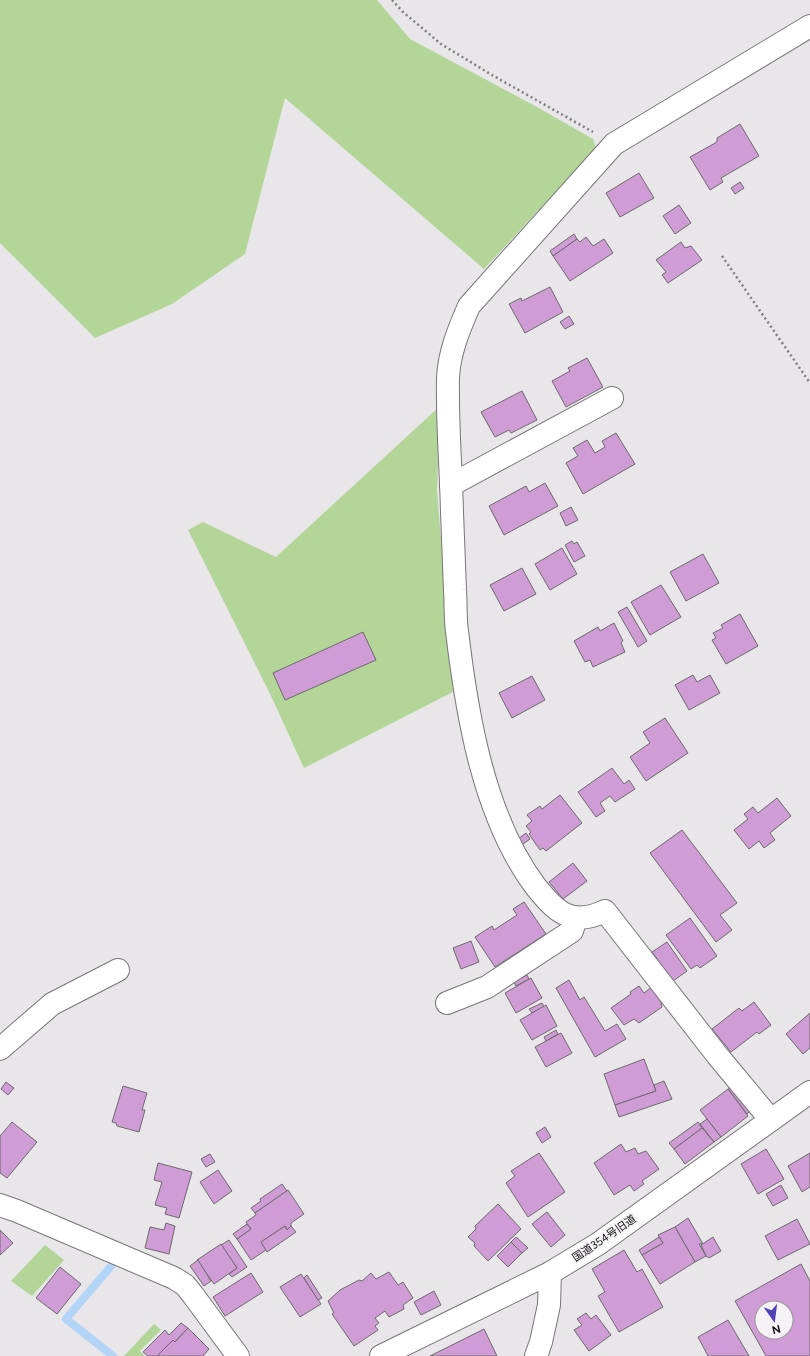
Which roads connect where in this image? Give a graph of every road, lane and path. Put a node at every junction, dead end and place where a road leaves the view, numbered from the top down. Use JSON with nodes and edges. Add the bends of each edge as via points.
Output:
{"nodes":[{"id":1,"x":392,"y":0,"type":"edge"},
{"id":2,"x":810,"y":26,"type":"edge"},
{"id":3,"x":614,"y":144,"type":"junction"},
{"id":4,"x":722,"y":256,"type":"dead end"},
{"id":5,"x":810,"y":383,"type":"edge"},
{"id":6,"x":612,"y":398,"type":"dead end"},
{"id":7,"x":452,"y":485,"type":"junction"},
{"id":8,"x":576,"y":918,"type":"junction"},
{"id":9,"x":118,"y":970,"type":"dead end"},
{"id":10,"x":447,"y":1003,"type":"dead end"},
{"id":11,"x":0,"y":1050,"type":"edge"},
{"id":12,"x":810,"y":1092,"type":"edge"},
{"id":13,"x":771,"y":1120,"type":"junction"},
{"id":14,"x":0,"y":1205,"type":"edge"},
{"id":15,"x":550,"y":1273,"type":"junction"},
{"id":16,"x":238,"y":1356,"type":"edge"},
{"id":17,"x":381,"y":1356,"type":"edge"},
{"id":18,"x":536,"y":1356,"type":"edge"}],
"edges":[{"from":1,"to":3,"type":"path","via":[[441,44]]},
{"from":2,"to":3,"type":"street"},
{"from":3,"to":7,"type":"street","via":[[469,306],[458,332],[448,377]]},
{"from":4,"to":5,"type":"path"},
{"from":6,"to":7,"type":"street"},
{"from":7,"to":8,"type":"street","via":[[457,630],[470,718],[485,782],[510,845],[526,874],[560,912]]},
{"from":8,"to":10,"type":"street","via":[[572,931],[533,957],[487,987]]},
{"from":8,"to":13,"type":"street","via":[[596,916],[605,911]]},
{"from":9,"to":11,"type":"street","via":[[52,1004]]},
{"from":12,"to":13,"type":"street","name":"国道354号旧道"},
{"from":13,"to":15,"type":"street","name":"国道354号旧道","via":[[598,1244]]},
{"from":14,"to":16,"type":"street","via":[[174,1278],[185,1285]]},
{"from":15,"to":17,"type":"street","name":"国道354号旧道"},
{"from":15,"to":18,"type":"street","via":[[549,1305]]}]}
